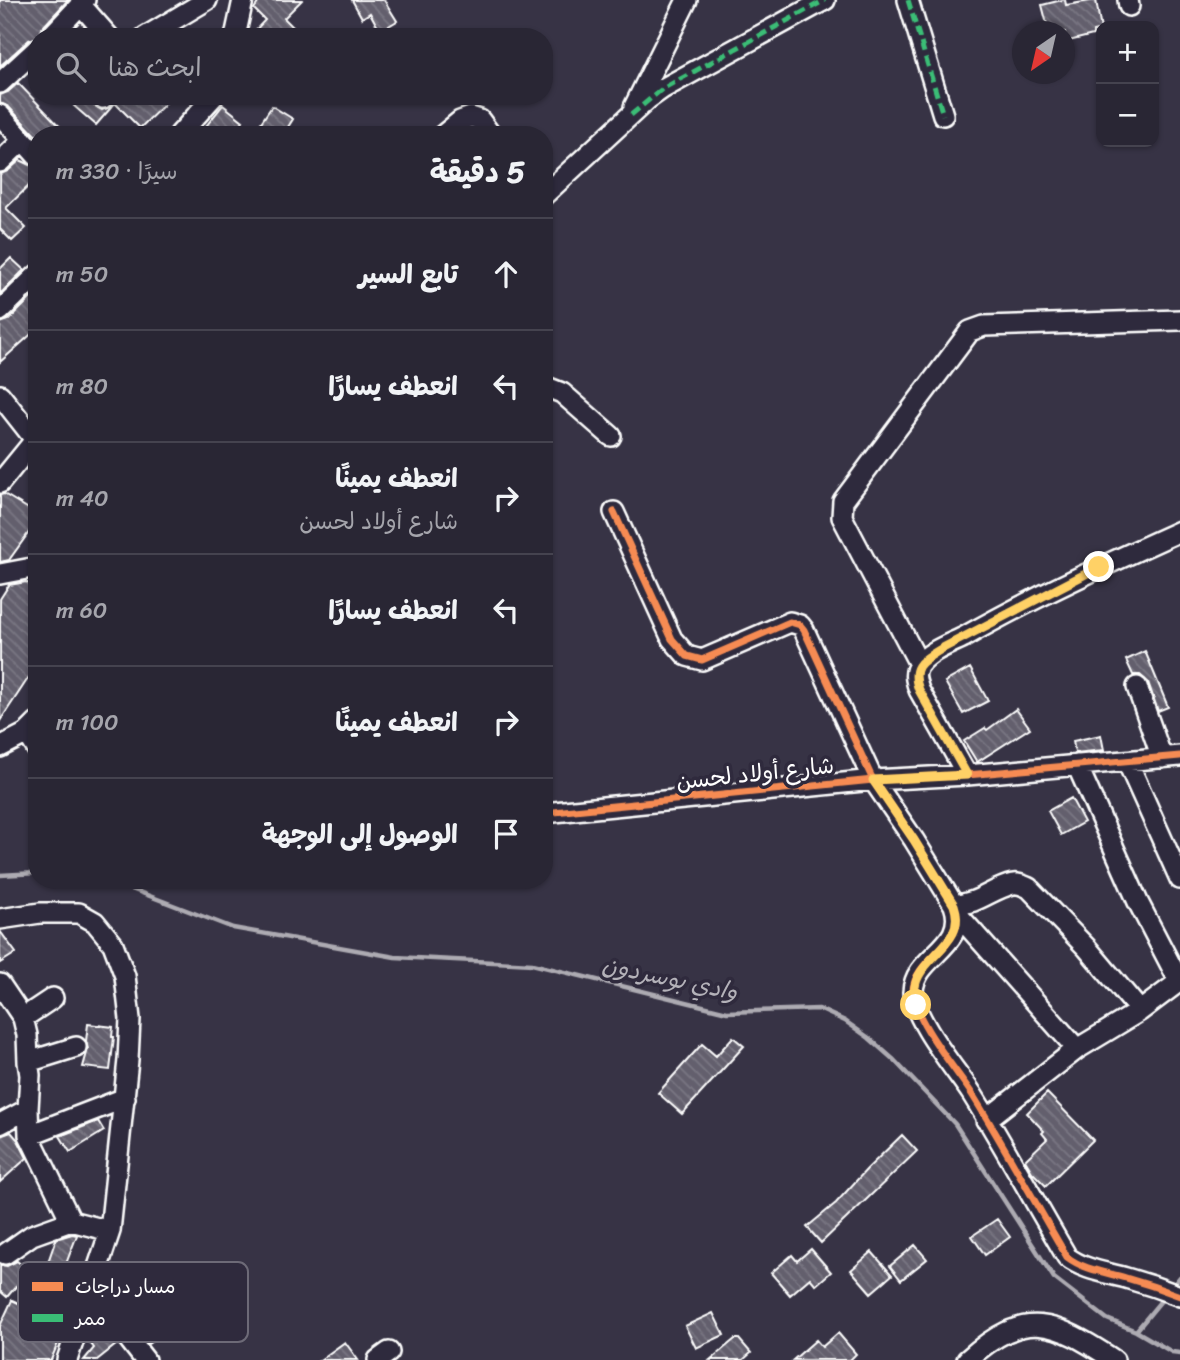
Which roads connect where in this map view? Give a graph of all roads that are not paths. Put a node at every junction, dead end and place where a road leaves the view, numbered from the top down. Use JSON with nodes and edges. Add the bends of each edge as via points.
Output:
{"nodes":[{"id":1,"x":207,"y":0,"type":"edge"},
{"id":2,"x":243,"y":0,"type":"edge"},
{"id":3,"x":687,"y":0,"type":"edge"},
{"id":4,"x":825,"y":0,"type":"edge"},
{"id":5,"x":908,"y":0,"type":"edge"},
{"id":6,"x":83,"y":2,"type":"edge"},
{"id":7,"x":58,"y":28,"type":"edge"},
{"id":8,"x":102,"y":28,"type":"edge"},
{"id":9,"x":160,"y":28,"type":"edge"},
{"id":10,"x":236,"y":28,"type":"edge"},
{"id":11,"x":28,"y":57,"type":"edge"},
{"id":12,"x":0,"y":83,"type":"edge"},
{"id":13,"x":206,"y":105,"type":"edge"},
{"id":14,"x":631,"y":114,"type":"junction"},
{"id":15,"x":0,"y":115,"type":"edge"},
{"id":16,"x":943,"y":115,"type":"dead end"},
{"id":17,"x":187,"y":126,"type":"edge"},
{"id":18,"x":454,"y":126,"type":"edge"},
{"id":19,"x":484,"y":126,"type":"edge"},
{"id":20,"x":23,"y":140,"type":"junction"},
{"id":21,"x":28,"y":146,"type":"edge"},
{"id":22,"x":0,"y":162,"type":"edge"},
{"id":23,"x":553,"y":187,"type":"edge"},
{"id":24,"x":28,"y":284,"type":"edge"},
{"id":25,"x":0,"y":311,"type":"edge"},
{"id":26,"x":1180,"y":320,"type":"edge"},
{"id":27,"x":553,"y":390,"type":"edge"},
{"id":28,"x":0,"y":395,"type":"edge"},
{"id":29,"x":28,"y":431,"type":"edge"},
{"id":30,"x":611,"y":436,"type":"dead end"},
{"id":31,"x":28,"y":450,"type":"edge"},
{"id":32,"x":0,"y":483,"type":"edge"},
{"id":33,"x":614,"y":512,"type":"dead end"},
{"id":34,"x":1180,"y":531,"type":"edge"},
{"id":35,"x":28,"y":568,"type":"edge"},
{"id":36,"x":0,"y":574,"type":"edge"},
{"id":37,"x":919,"y":664,"type":"junction"},
{"id":38,"x":1137,"y":687,"type":"dead end"},
{"id":39,"x":28,"y":737,"type":"edge"},
{"id":40,"x":0,"y":747,"type":"edge"},
{"id":41,"x":1171,"y":757,"type":"edge"},
{"id":42,"x":1128,"y":761,"type":"junction"},
{"id":43,"x":1077,"y":765,"type":"junction"},
{"id":44,"x":967,"y":775,"type":"junction"},
{"id":45,"x":873,"y":780,"type":"junction"},
{"id":46,"x":553,"y":812,"type":"edge"},
{"id":47,"x":1180,"y":879,"type":"edge"},
{"id":48,"x":956,"y":910,"type":"junction"},
{"id":49,"x":0,"y":919,"type":"edge"},
{"id":50,"x":1180,"y":982,"type":"edge"},
{"id":51,"x":1,"y":988,"type":"edge"},
{"id":52,"x":53,"y":998,"type":"dead end"},
{"id":53,"x":1140,"y":1011,"type":"junction"},
{"id":54,"x":23,"y":1018,"type":"junction"},
{"id":55,"x":76,"y":1047,"type":"dead end"},
{"id":56,"x":1077,"y":1049,"type":"junction"},
{"id":57,"x":28,"y":1062,"type":"junction"},
{"id":58,"x":125,"y":1098,"type":"junction"},
{"id":59,"x":27,"y":1109,"type":"junction"},
{"id":60,"x":986,"y":1120,"type":"junction"},
{"id":61,"x":0,"y":1124,"type":"edge"},
{"id":62,"x":29,"y":1135,"type":"junction"},
{"id":63,"x":71,"y":1221,"type":"junction"},
{"id":64,"x":110,"y":1231,"type":"junction"},
{"id":65,"x":5,"y":1254,"type":"dead end"},
{"id":66,"x":100,"y":1262,"type":"edge"},
{"id":67,"x":1180,"y":1296,"type":"edge"},
{"id":68,"x":73,"y":1342,"type":"edge"},
{"id":69,"x":131,"y":1342,"type":"edge"},
{"id":70,"x":67,"y":1360,"type":"edge"},
{"id":71,"x":145,"y":1360,"type":"edge"},
{"id":72,"x":967,"y":1360,"type":"edge"},
{"id":73,"x":1114,"y":1360,"type":"edge"}],
"edges":[{"from":1,"to":9,"type":"street"},
{"from":2,"to":10,"type":"street"},
{"from":3,"to":14,"type":"street"},
{"from":4,"to":14,"type":"street","via":[[662,89]]},
{"from":5,"to":16,"type":"street"},
{"from":6,"to":7,"type":"street"},
{"from":6,"to":8,"type":"street"},
{"from":11,"to":12,"type":"street"},
{"from":13,"to":17,"type":"street"},
{"from":14,"to":23,"type":"street"},
{"from":15,"to":20,"type":"street"},
{"from":18,"to":19,"type":"street","via":[[471,117]]},
{"from":20,"to":21,"type":"street"},
{"from":20,"to":22,"type":"street"},
{"from":24,"to":25,"type":"street"},
{"from":26,"to":37,"type":"street","via":[[984,326],[970,331],[843,501],[842,517]]},
{"from":27,"to":30,"type":"street"},
{"from":28,"to":29,"type":"street"},
{"from":31,"to":32,"type":"street"},
{"from":33,"to":45,"type":"street","via":[[672,639],[687,656],[702,660],[783,624],[800,625]]},
{"from":34,"to":37,"type":"street","via":[[1075,579]]},
{"from":35,"to":36,"type":"street"},
{"from":37,"to":44,"type":"street","via":[[915,678],[919,690]]},
{"from":38,"to":41,"type":"street"},
{"from":39,"to":40,"type":"street"},
{"from":41,"to":42,"type":"street","name":"شارع أولاد لحسن"},
{"from":42,"to":43,"type":"street","name":"شارع أولاد لحسن"},
{"from":42,"to":47,"type":"street"},
{"from":43,"to":44,"type":"street","name":"شارع أولاد لحسن"},
{"from":43,"to":50,"type":"street","via":[[1138,902]]},
{"from":44,"to":45,"type":"street","name":"شارع أولاد لحسن"},
{"from":45,"to":46,"type":"street","name":"شارع أولاد لحسن"},
{"from":45,"to":48,"type":"street"},
{"from":48,"to":53,"type":"street","via":[[1012,884],[1029,888]]},
{"from":48,"to":56,"type":"street"},
{"from":48,"to":60,"type":"street","via":[[954,932],[916,979],[913,993],[929,1032]]},
{"from":49,"to":58,"type":"street","via":[[79,913],[113,944],[125,976],[130,1019]]},
{"from":50,"to":53,"type":"street"},
{"from":51,"to":54,"type":"street"},
{"from":52,"to":54,"type":"street"},
{"from":53,"to":56,"type":"street"},
{"from":54,"to":57,"type":"street"},
{"from":55,"to":57,"type":"street"},
{"from":56,"to":60,"type":"street"},
{"from":57,"to":59,"type":"street"},
{"from":58,"to":62,"type":"street"},
{"from":58,"to":64,"type":"street"},
{"from":59,"to":61,"type":"street"},
{"from":59,"to":62,"type":"street"},
{"from":60,"to":67,"type":"street","via":[[1067,1257],[1089,1269]]},
{"from":62,"to":63,"type":"street"},
{"from":63,"to":64,"type":"street"},
{"from":63,"to":65,"type":"street","via":[[32,1235]]},
{"from":64,"to":66,"type":"street"},
{"from":68,"to":70,"type":"street"},
{"from":69,"to":71,"type":"street"},
{"from":72,"to":73,"type":"street","via":[[994,1337],[1021,1326],[1038,1325],[1074,1334]]}]}
